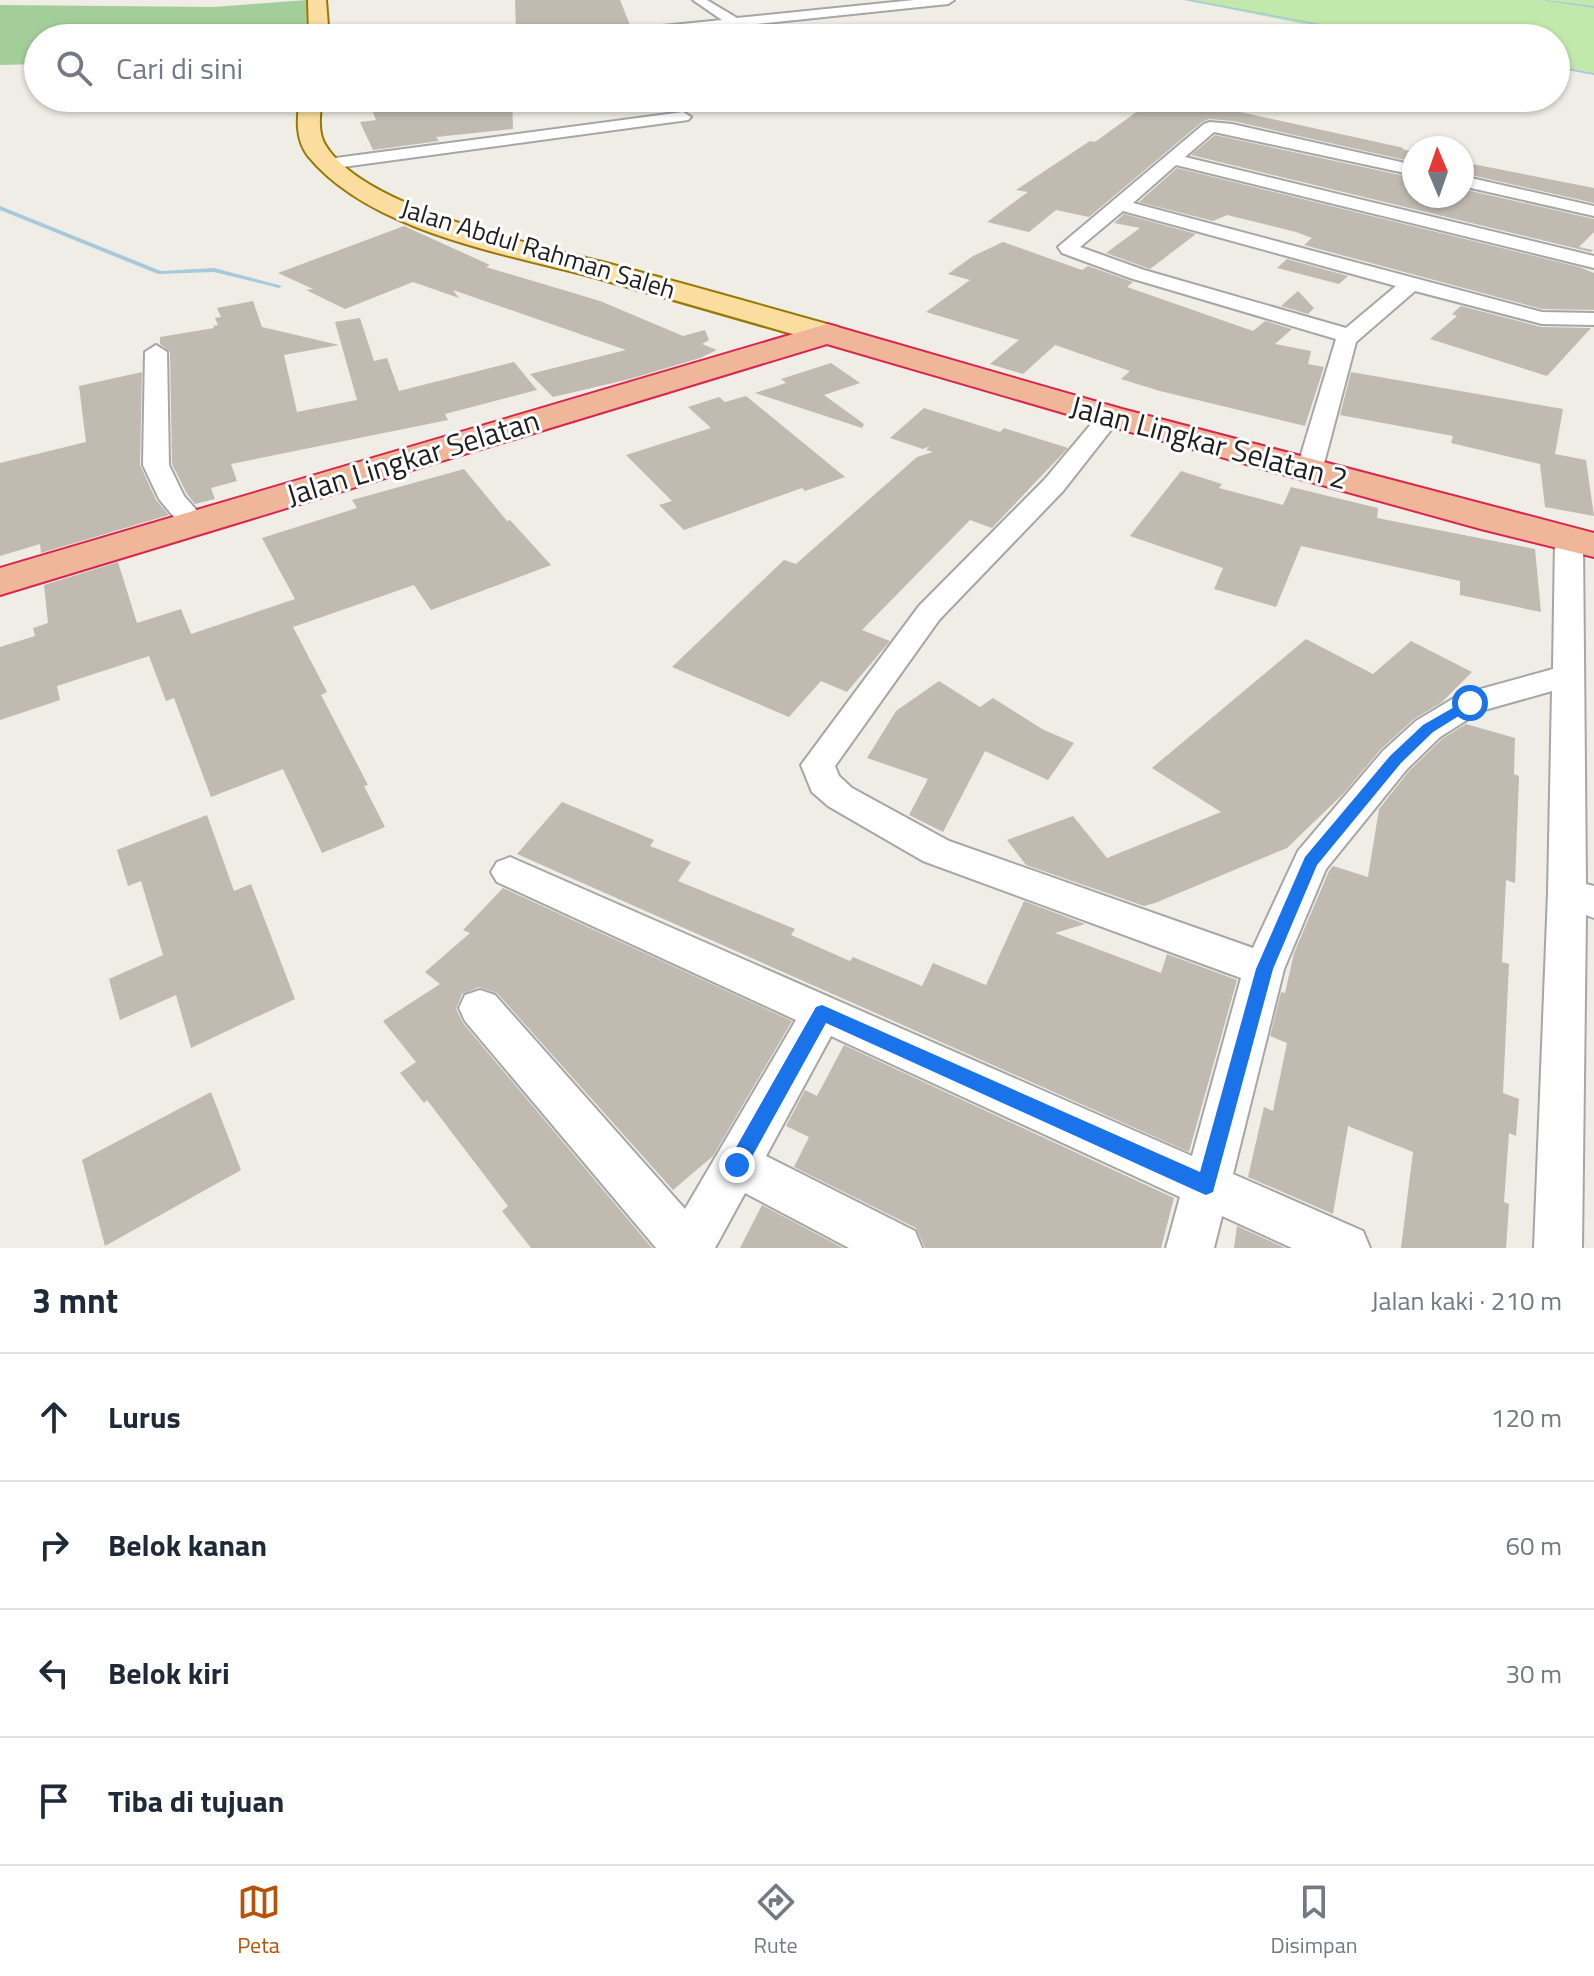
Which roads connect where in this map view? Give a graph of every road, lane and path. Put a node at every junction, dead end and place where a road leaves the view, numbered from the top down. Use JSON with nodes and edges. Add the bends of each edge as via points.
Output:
{"nodes":[{"id":1,"x":317,"y":0,"type":"edge"},
{"id":2,"x":699,"y":0,"type":"edge"},
{"id":3,"x":806,"y":0,"type":"edge"},
{"id":4,"x":948,"y":0,"type":"edge"},
{"id":5,"x":827,"y":12,"type":"junction"},
{"id":6,"x":736,"y":23,"type":"junction"},
{"id":7,"x":318,"y":24,"type":"edge"},
{"id":8,"x":720,"y":24,"type":"edge"},
{"id":9,"x":310,"y":112,"type":"edge"},
{"id":10,"x":683,"y":117,"type":"dead end"},
{"id":11,"x":1175,"y":160,"type":"junction"},
{"id":12,"x":328,"y":164,"type":"junction"},
{"id":13,"x":1402,"y":167,"type":"edge"},
{"id":14,"x":1474,"y":184,"type":"edge"},
{"id":15,"x":1120,"y":205,"type":"junction"},
{"id":16,"x":1594,"y":211,"type":"edge"},
{"id":17,"x":1594,"y":262,"type":"edge"},
{"id":18,"x":1411,"y":284,"type":"junction"},
{"id":19,"x":1594,"y":319,"type":"edge"},
{"id":20,"x":827,"y":334,"type":"junction"},
{"id":21,"x":1349,"y":336,"type":"junction"},
{"id":22,"x":156,"y":352,"type":"dead end"},
{"id":23,"x":1110,"y":416,"type":"junction"},
{"id":24,"x":1309,"y":471,"type":"junction"},
{"id":25,"x":194,"y":523,"type":"junction"},
{"id":26,"x":1582,"y":543,"type":"edge"},
{"id":27,"x":0,"y":582,"type":"edge"},
{"id":28,"x":1570,"y":675,"type":"junction"},
{"id":29,"x":510,"y":872,"type":"dead end"},
{"id":30,"x":1580,"y":898,"type":"edge"},
{"id":31,"x":1264,"y":969,"type":"junction"},
{"id":32,"x":480,"y":1008,"type":"dead end"},
{"id":33,"x":822,"y":1013,"type":"junction"},
{"id":34,"x":737,"y":1165,"type":"junction"},
{"id":35,"x":1206,"y":1185,"type":"junction"},
{"id":36,"x":688,"y":1248,"type":"edge"},
{"id":37,"x":898,"y":1248,"type":"edge"},
{"id":38,"x":1190,"y":1248,"type":"edge"},
{"id":39,"x":1346,"y":1248,"type":"edge"},
{"id":40,"x":1558,"y":1248,"type":"edge"}],
"edges":[{"from":1,"to":7,"type":"main road"},
{"from":2,"to":6,"type":"street"},
{"from":3,"to":5,"type":"street"},
{"from":4,"to":5,"type":"street"},
{"from":5,"to":6,"type":"street"},
{"from":6,"to":8,"type":"street"},
{"from":9,"to":12,"type":"main road","name":"Jalan Abdul Rahman Saleh","via":[[309,137]]},
{"from":10,"to":12,"type":"street"},
{"from":11,"to":13,"type":"street","via":[[1215,126]]},
{"from":11,"to":15,"type":"street"},
{"from":11,"to":17,"type":"street"},
{"from":12,"to":20,"type":"main road","name":"Jalan Abdul Rahman Saleh","via":[[401,210],[470,234]]},
{"from":14,"to":16,"type":"street"},
{"from":15,"to":18,"type":"street"},
{"from":15,"to":21,"type":"street","via":[[1082,232],[1069,249]]},
{"from":18,"to":19,"type":"street","via":[[1542,318]]},
{"from":18,"to":21,"type":"street"},
{"from":20,"to":23,"type":"highway","name":"Jalan Lingkar Selatan 2"},
{"from":20,"to":25,"type":"highway","name":"Jalan Lingkar Selatan"},
{"from":21,"to":24,"type":"street"},
{"from":22,"to":25,"type":"street","via":[[156,465],[172,499]]},
{"from":23,"to":24,"type":"highway","name":"Jalan Lingkar Selatan 2"},
{"from":23,"to":31,"type":"street","via":[[1054,485],[929,613],[818,765],[819,773],[840,797],[936,851]]},
{"from":24,"to":26,"type":"highway","name":"Jalan Lingkar Selatan 2"},
{"from":25,"to":27,"type":"highway","name":"Jalan Lingkar Selatan"},
{"from":26,"to":28,"type":"street"},
{"from":28,"to":30,"type":"street"},
{"from":28,"to":31,"type":"street","via":[[1470,703],[1406,749],[1311,861]]},
{"from":29,"to":33,"type":"street"},
{"from":30,"to":40,"type":"street"},
{"from":31,"to":35,"type":"street"},
{"from":32,"to":36,"type":"street"},
{"from":33,"to":34,"type":"street"},
{"from":33,"to":35,"type":"street"},
{"from":34,"to":36,"type":"street"},
{"from":34,"to":37,"type":"street"},
{"from":35,"to":38,"type":"street"},
{"from":35,"to":39,"type":"street"}]}
